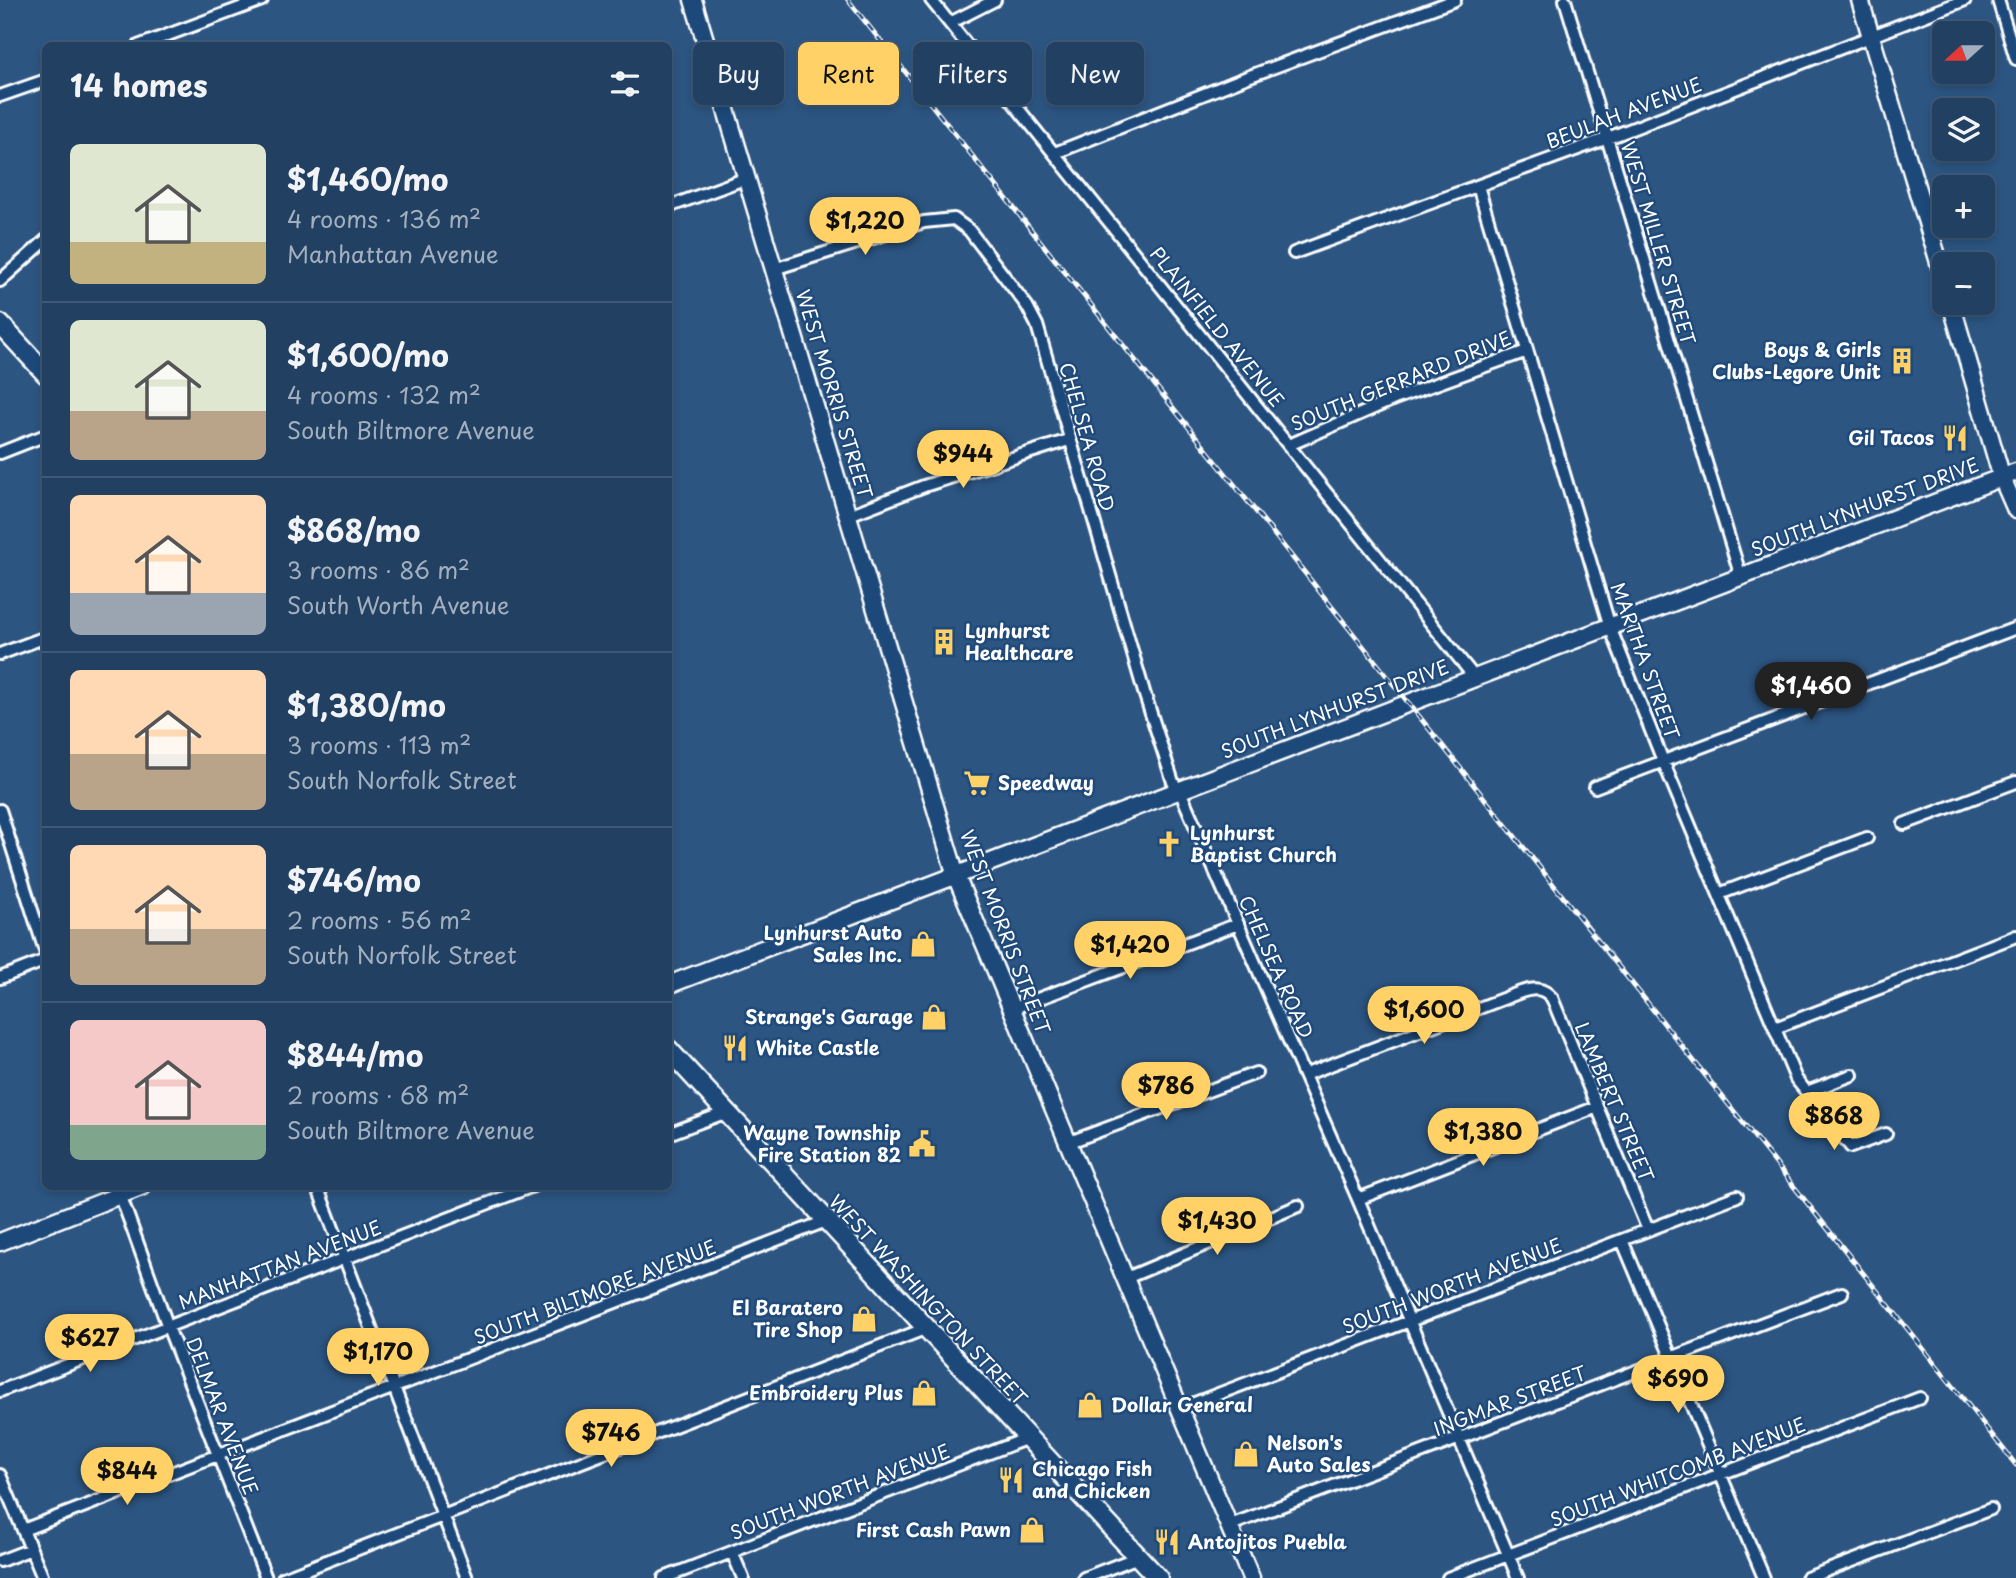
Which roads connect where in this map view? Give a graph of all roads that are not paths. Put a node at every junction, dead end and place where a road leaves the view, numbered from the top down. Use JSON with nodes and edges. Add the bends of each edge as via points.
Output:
{"nodes":[{"id":1,"x":262,"y":0,"type":"edge"},
{"id":2,"x":693,"y":0,"type":"edge"},
{"id":3,"x":932,"y":0,"type":"edge"},
{"id":4,"x":995,"y":0,"type":"edge"},
{"id":5,"x":1455,"y":0,"type":"edge"},
{"id":6,"x":1566,"y":0,"type":"edge"},
{"id":7,"x":1860,"y":0,"type":"edge"},
{"id":8,"x":1965,"y":0,"type":"edge"},
{"id":9,"x":1998,"y":0,"type":"edge"},
{"id":10,"x":1426,"y":6,"type":"edge"},
{"id":11,"x":950,"y":23,"type":"junction"},
{"id":12,"x":1871,"y":36,"type":"junction"},
{"id":13,"x":149,"y":42,"type":"edge"},
{"id":14,"x":2016,"y":59,"type":"edge"},
{"id":15,"x":42,"y":81,"type":"edge"},
{"id":16,"x":0,"y":96,"type":"edge"},
{"id":17,"x":1608,"y":138,"type":"junction"},
{"id":18,"x":1055,"y":153,"type":"junction"},
{"id":19,"x":747,"y":178,"type":"junction"},
{"id":20,"x":1478,"y":186,"type":"junction"},
{"id":21,"x":672,"y":206,"type":"edge"},
{"id":22,"x":42,"y":244,"type":"edge"},
{"id":23,"x":1936,"y":252,"type":"edge"},
{"id":24,"x":1294,"y":253,"type":"dead end"},
{"id":25,"x":774,"y":269,"type":"junction"},
{"id":26,"x":0,"y":281,"type":"edge"},
{"id":27,"x":1955,"y":315,"type":"edge"},
{"id":28,"x":0,"y":324,"type":"edge"},
{"id":29,"x":1527,"y":351,"type":"junction"},
{"id":30,"x":42,"y":370,"type":"edge"},
{"id":31,"x":42,"y":437,"type":"edge"},
{"id":32,"x":1069,"y":440,"type":"junction"},
{"id":33,"x":1289,"y":445,"type":"junction"},
{"id":34,"x":0,"y":453,"type":"edge"},
{"id":35,"x":2009,"y":475,"type":"edge"},
{"id":36,"x":2016,"y":510,"type":"edge"},
{"id":37,"x":849,"y":515,"type":"junction"},
{"id":38,"x":1741,"y":577,"type":"junction"},
{"id":39,"x":1610,"y":627,"type":"junction"},
{"id":40,"x":2016,"y":628,"type":"edge"},
{"id":41,"x":42,"y":638,"type":"edge"},
{"id":42,"x":0,"y":654,"type":"edge"},
{"id":43,"x":1475,"y":678,"type":"junction"},
{"id":44,"x":1663,"y":761,"type":"junction"},
{"id":45,"x":2016,"y":782,"type":"edge"},
{"id":46,"x":1595,"y":787,"type":"dead end"},
{"id":47,"x":1180,"y":791,"type":"junction"},
{"id":48,"x":0,"y":810,"type":"edge"},
{"id":49,"x":1904,"y":824,"type":"dead end"},
{"id":50,"x":1867,"y":838,"type":"dead end"},
{"id":51,"x":956,"y":876,"type":"junction"},
{"id":52,"x":1719,"y":894,"type":"junction"},
{"id":53,"x":1238,"y":924,"type":"junction"},
{"id":54,"x":2016,"y":936,"type":"edge"},
{"id":55,"x":42,"y":941,"type":"edge"},
{"id":56,"x":42,"y":962,"type":"edge"},
{"id":57,"x":0,"y":978,"type":"edge"},
{"id":58,"x":672,"y":983,"type":"edge"},
{"id":59,"x":1011,"y":1009,"type":"junction"},
{"id":60,"x":1775,"y":1028,"type":"junction"},
{"id":61,"x":672,"y":1053,"type":"edge"},
{"id":62,"x":1256,"y":1073,"type":"dead end"},
{"id":63,"x":1852,"y":1074,"type":"dead end"},
{"id":64,"x":1304,"y":1075,"type":"junction"},
{"id":65,"x":1807,"y":1092,"type":"junction"},
{"id":66,"x":1597,"y":1107,"type":"junction"},
{"id":67,"x":727,"y":1112,"type":"junction"},
{"id":68,"x":672,"y":1133,"type":"edge"},
{"id":69,"x":1886,"y":1134,"type":"dead end"},
{"id":70,"x":1067,"y":1143,"type":"junction"},
{"id":71,"x":319,"y":1190,"type":"edge"},
{"id":72,"x":523,"y":1190,"type":"edge"},
{"id":73,"x":118,"y":1191,"type":"edge"},
{"id":74,"x":1737,"y":1196,"type":"dead end"},
{"id":75,"x":1358,"y":1199,"type":"junction"},
{"id":76,"x":1298,"y":1206,"type":"dead end"},
{"id":77,"x":826,"y":1221,"type":"junction"},
{"id":78,"x":1648,"y":1230,"type":"junction"},
{"id":79,"x":1622,"y":1240,"type":"junction"},
{"id":80,"x":0,"y":1242,"type":"edge"},
{"id":81,"x":345,"y":1259,"type":"junction"},
{"id":82,"x":1124,"y":1279,"type":"junction"},
{"id":83,"x":1842,"y":1293,"type":"dead end"},
{"id":84,"x":1410,"y":1322,"type":"junction"},
{"id":85,"x":169,"y":1327,"type":"junction"},
{"id":86,"x":927,"y":1328,"type":"junction"},
{"id":87,"x":1671,"y":1357,"type":"junction"},
{"id":88,"x":395,"y":1388,"type":"junction"},
{"id":89,"x":0,"y":1391,"type":"edge"},
{"id":90,"x":1920,"y":1398,"type":"dead end"},
{"id":91,"x":1179,"y":1409,"type":"junction"},
{"id":92,"x":1028,"y":1438,"type":"junction"},
{"id":93,"x":1460,"y":1439,"type":"junction"},
{"id":94,"x":219,"y":1455,"type":"junction"},
{"id":95,"x":0,"y":1475,"type":"edge"},
{"id":96,"x":1720,"y":1475,"type":"junction"},
{"id":97,"x":1991,"y":1509,"type":"dead end"},
{"id":98,"x":444,"y":1517,"type":"junction"},
{"id":99,"x":1228,"y":1526,"type":"junction"},
{"id":100,"x":23,"y":1530,"type":"junction"},
{"id":101,"x":31,"y":1549,"type":"junction"},
{"id":102,"x":732,"y":1552,"type":"junction"},
{"id":103,"x":1508,"y":1555,"type":"junction"},
{"id":104,"x":1138,"y":1557,"type":"junction"},
{"id":105,"x":0,"y":1561,"type":"edge"},
{"id":106,"x":43,"y":1578,"type":"edge"},
{"id":107,"x":266,"y":1578,"type":"edge"},
{"id":108,"x":283,"y":1578,"type":"edge"},
{"id":109,"x":467,"y":1578,"type":"edge"},
{"id":110,"x":664,"y":1578,"type":"edge"},
{"id":111,"x":743,"y":1578,"type":"edge"},
{"id":112,"x":1084,"y":1578,"type":"edge"},
{"id":113,"x":1158,"y":1578,"type":"edge"},
{"id":114,"x":1251,"y":1578,"type":"edge"},
{"id":115,"x":1448,"y":1578,"type":"edge"},
{"id":116,"x":1518,"y":1578,"type":"edge"},
{"id":117,"x":1764,"y":1578,"type":"edge"},
{"id":118,"x":1807,"y":1578,"type":"edge"}],
"edges":[{"from":1,"to":13,"type":"street"},
{"from":2,"to":19,"type":"main road","name":"WEST MORRIS STREET"},
{"from":3,"to":11,"type":"street","name":"PLAINFIELD AVENUE"},
{"from":4,"to":11,"type":"street"},
{"from":5,"to":10,"type":"street"},
{"from":6,"to":17,"type":"street","name":"WEST MILLER STREET"},
{"from":7,"to":12,"type":"main road"},
{"from":8,"to":12,"type":"street","name":"BEULAH AVENUE"},
{"from":9,"to":14,"type":"street"},
{"from":10,"to":18,"type":"street"},
{"from":11,"to":18,"type":"street","name":"PLAINFIELD AVENUE"},
{"from":12,"to":17,"type":"street","name":"BEULAH AVENUE"},
{"from":12,"to":23,"type":"main road"},
{"from":15,"to":16,"type":"street"},
{"from":17,"to":20,"type":"street","name":"BEULAH AVENUE"},
{"from":17,"to":38,"type":"street","name":"WEST MILLER STREET"},
{"from":18,"to":33,"type":"street","name":"PLAINFIELD AVENUE"},
{"from":19,"to":21,"type":"street"},
{"from":19,"to":25,"type":"main road","name":"WEST MORRIS STREET"},
{"from":20,"to":24,"type":"street","name":"BEULAH AVENUE"},
{"from":20,"to":29,"type":"street","name":"MARTHA STREET"},
{"from":22,"to":26,"type":"street"},
{"from":25,"to":32,"type":"street","name":"CHELSEA ROAD","via":[[924,222],[954,219],[970,230],[1031,311]]},
{"from":25,"to":37,"type":"main road","name":"WEST MORRIS STREET"},
{"from":27,"to":35,"type":"main road"},
{"from":28,"to":30,"type":"main road"},
{"from":29,"to":33,"type":"street","name":"SOUTH GERRARD DRIVE","via":[[1397,398]]},
{"from":29,"to":39,"type":"street","name":"MARTHA STREET"},
{"from":31,"to":34,"type":"street"},
{"from":32,"to":37,"type":"street"},
{"from":32,"to":47,"type":"street","name":"CHELSEA ROAD","via":[[1157,737]]},
{"from":33,"to":43,"type":"street","name":"PLAINFIELD AVENUE"},
{"from":35,"to":36,"type":"main road"},
{"from":35,"to":38,"type":"main road","name":"SOUTH LYNHURST DRIVE"},
{"from":37,"to":51,"type":"main road","name":"WEST MORRIS STREET"},
{"from":38,"to":39,"type":"main road","name":"SOUTH LYNHURST DRIVE"},
{"from":39,"to":43,"type":"main road","name":"SOUTH LYNHURST DRIVE"},
{"from":39,"to":44,"type":"street","name":"MARTHA STREET"},
{"from":40,"to":44,"type":"street"},
{"from":41,"to":42,"type":"street"},
{"from":43,"to":47,"type":"main road","name":"SOUTH LYNHURST DRIVE"},
{"from":44,"to":46,"type":"street"},
{"from":44,"to":52,"type":"street","name":"MARTHA STREET"},
{"from":45,"to":49,"type":"street"},
{"from":47,"to":51,"type":"main road","name":"SOUTH LYNHURST DRIVE"},
{"from":47,"to":53,"type":"street","name":"CHELSEA ROAD"},
{"from":48,"to":55,"type":"street"},
{"from":50,"to":52,"type":"street"},
{"from":51,"to":58,"type":"main road","name":"SOUTH LYNHURST DRIVE"},
{"from":51,"to":59,"type":"main road","name":"WEST MORRIS STREET"},
{"from":52,"to":60,"type":"street","name":"MARTHA STREET"},
{"from":53,"to":59,"type":"street"},
{"from":53,"to":64,"type":"street","name":"CHELSEA ROAD"},
{"from":54,"to":60,"type":"street"},
{"from":56,"to":57,"type":"street"},
{"from":59,"to":70,"type":"main road","name":"WEST MORRIS STREET"},
{"from":60,"to":65,"type":"street","name":"MARTHA STREET","via":[[1796,1079]]},
{"from":61,"to":67,"type":"main road","name":"WEST WASHINGTON STREET"},
{"from":62,"to":70,"type":"street"},
{"from":63,"to":65,"type":"street"},
{"from":64,"to":66,"type":"street","name":"LAMBERT STREET","via":[[1533,988],[1552,998]]},
{"from":64,"to":75,"type":"street","name":"CHELSEA ROAD"},
{"from":65,"to":69,"type":"street","via":[[1851,1147]]},
{"from":66,"to":75,"type":"street"},
{"from":66,"to":78,"type":"street","name":"LAMBERT STREET"},
{"from":67,"to":68,"type":"street"},
{"from":67,"to":77,"type":"main road","name":"WEST WASHINGTON STREET"},
{"from":70,"to":82,"type":"main road","name":"WEST MORRIS STREET"},
{"from":71,"to":81,"type":"street"},
{"from":72,"to":81,"type":"street","name":"MANHATTAN AVENUE"},
{"from":73,"to":80,"type":"main road"},
{"from":73,"to":85,"type":"street","name":"DELMAR AVENUE"},
{"from":74,"to":78,"type":"street","name":"SOUTH WORTH AVENUE"},
{"from":75,"to":84,"type":"street","name":"CHELSEA ROAD"},
{"from":76,"to":82,"type":"street"},
{"from":77,"to":86,"type":"main road","name":"WEST WASHINGTON STREET"},
{"from":77,"to":88,"type":"street","name":"SOUTH BILTMORE AVENUE"},
{"from":78,"to":79,"type":"street","name":"SOUTH WORTH AVENUE"},
{"from":79,"to":84,"type":"street","name":"SOUTH WORTH AVENUE"},
{"from":79,"to":87,"type":"street"},
{"from":81,"to":85,"type":"street","name":"MANHATTAN AVENUE"},
{"from":81,"to":88,"type":"street"},
{"from":82,"to":91,"type":"main road","name":"WEST MORRIS STREET"},
{"from":83,"to":87,"type":"street","name":"INGMAR STREET"},
{"from":84,"to":91,"type":"street","name":"SOUTH WORTH AVENUE"},
{"from":84,"to":93,"type":"street","name":"CHELSEA ROAD"},
{"from":85,"to":89,"type":"street","name":"MANHATTAN AVENUE"},
{"from":85,"to":94,"type":"street","name":"DELMAR AVENUE"},
{"from":86,"to":92,"type":"main road","name":"WEST WASHINGTON STREET"},
{"from":86,"to":98,"type":"street"},
{"from":87,"to":93,"type":"street","name":"INGMAR STREET"},
{"from":87,"to":96,"type":"street"},
{"from":88,"to":94,"type":"street","name":"SOUTH BILTMORE AVENUE"},
{"from":88,"to":98,"type":"street"},
{"from":90,"to":96,"type":"street","name":"SOUTH WHITCOMB AVENUE"},
{"from":91,"to":99,"type":"main road","name":"WEST MORRIS STREET"},
{"from":92,"to":102,"type":"street","name":"SOUTH WORTH AVENUE"},
{"from":92,"to":104,"type":"main road","name":"WEST WASHINGTON STREET"},
{"from":93,"to":99,"type":"street","name":"INGMAR STREET"},
{"from":93,"to":103,"type":"street","name":"CHELSEA ROAD"},
{"from":94,"to":100,"type":"street","name":"SOUTH BILTMORE AVENUE"},
{"from":94,"to":107,"type":"street","name":"DELMAR AVENUE"},
{"from":95,"to":100,"type":"street"},
{"from":96,"to":103,"type":"street","name":"SOUTH WHITCOMB AVENUE"},
{"from":96,"to":117,"type":"street"},
{"from":97,"to":118,"type":"street"},
{"from":98,"to":108,"type":"street"},
{"from":98,"to":109,"type":"street"},
{"from":99,"to":114,"type":"main road","name":"WEST MORRIS STREET"},
{"from":100,"to":101,"type":"street"},
{"from":101,"to":105,"type":"street"},
{"from":101,"to":106,"type":"street"},
{"from":102,"to":110,"type":"street","name":"SOUTH WORTH AVENUE"},
{"from":102,"to":111,"type":"street"},
{"from":103,"to":115,"type":"street","name":"SOUTH WHITCOMB AVENUE"},
{"from":103,"to":116,"type":"street","name":"CHELSEA ROAD"},
{"from":104,"to":112,"type":"street"},
{"from":104,"to":113,"type":"main road","name":"WEST WASHINGTON STREET"}]}
